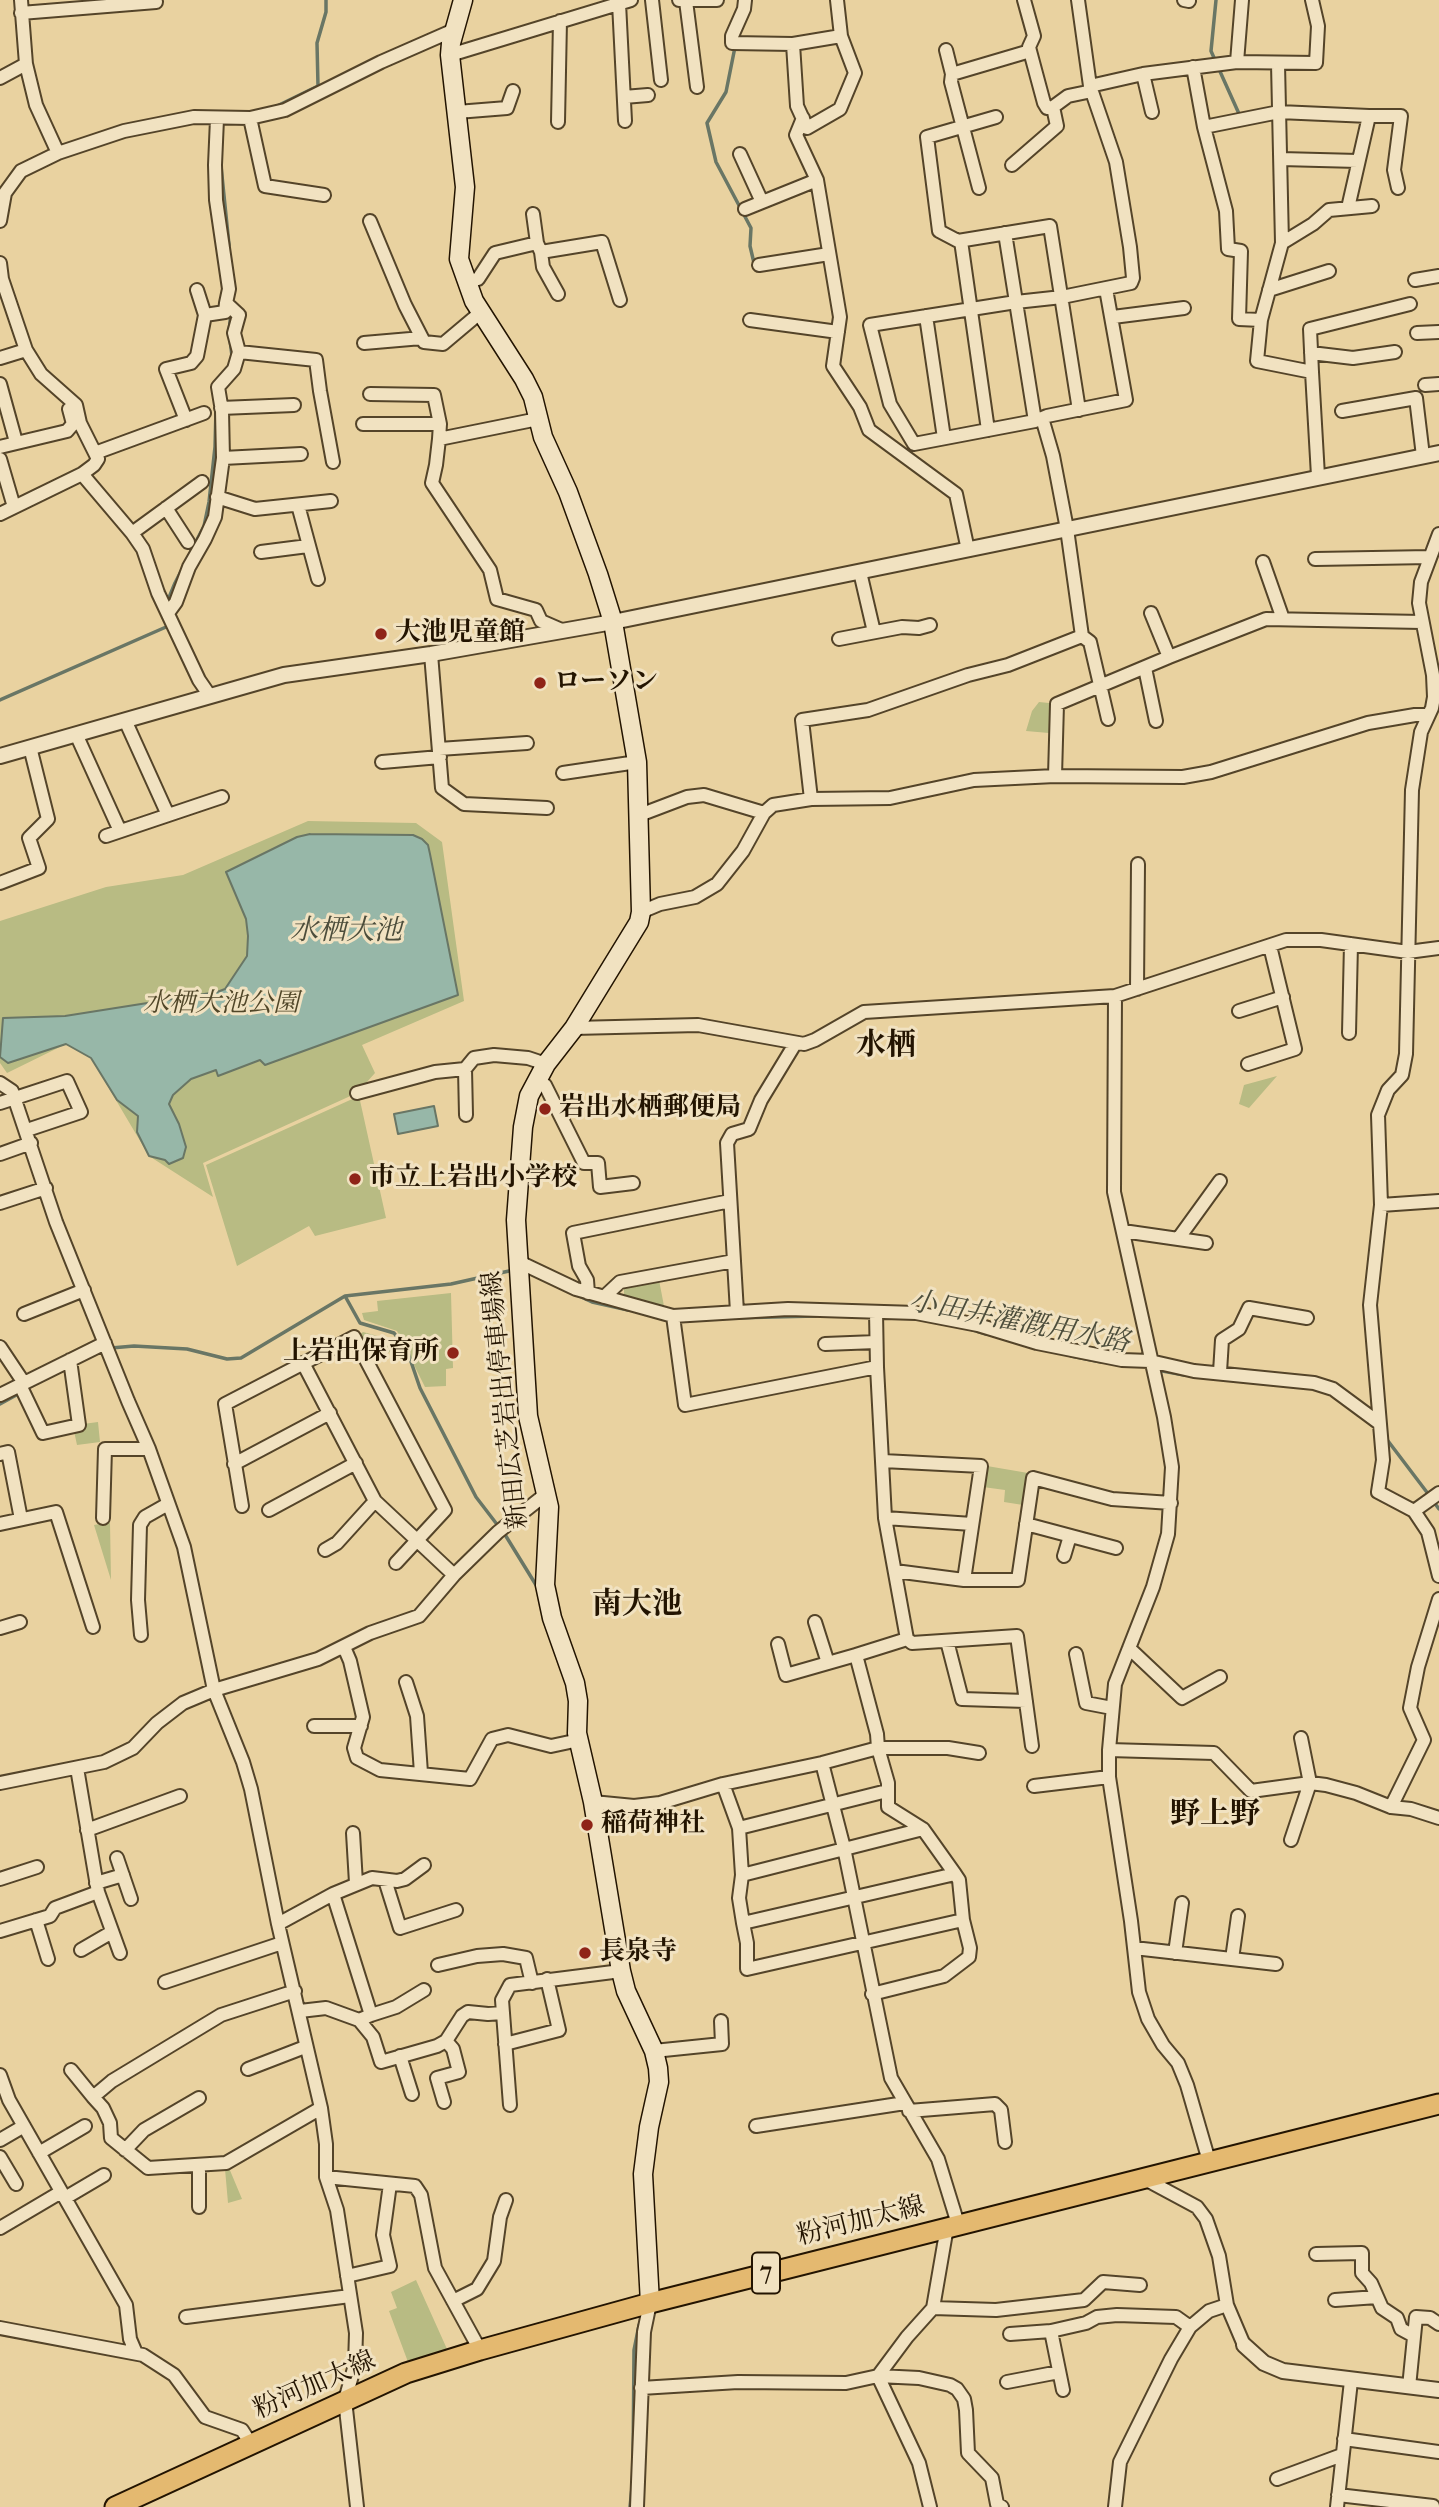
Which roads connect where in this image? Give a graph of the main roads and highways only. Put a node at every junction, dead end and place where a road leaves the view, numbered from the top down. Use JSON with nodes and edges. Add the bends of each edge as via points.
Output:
{"nodes":[{"id":1,"x":463,"y":0,"type":"edge"},
{"id":2,"x":1439,"y":2104,"type":"edge"},
{"id":3,"x":650,"y":2303,"type":"junction"},
{"id":4,"x":115,"y":2507,"type":"edge"}],
"edges":[{"from":1,"to":3,"type":"main road","name":"新田広芝岩出停車場線","via":[[450,55],[465,187],[458,259],[481,312],[533,397],[542,436],[573,503],[613,622],[637,762],[639,922],[529,1096],[517,1199],[517,1261],[528,1416],[549,1507],[545,1584],[575,1683],[579,1740],[621,1972],[654,2051],[659,2082],[643,2174]]},
{"from":2,"to":3,"type":"main road","name":"粉河加太線","number":"7"},
{"from":3,"to":4,"type":"main road","name":"粉河加太線","number":"7","via":[[407,2373]]}]}
